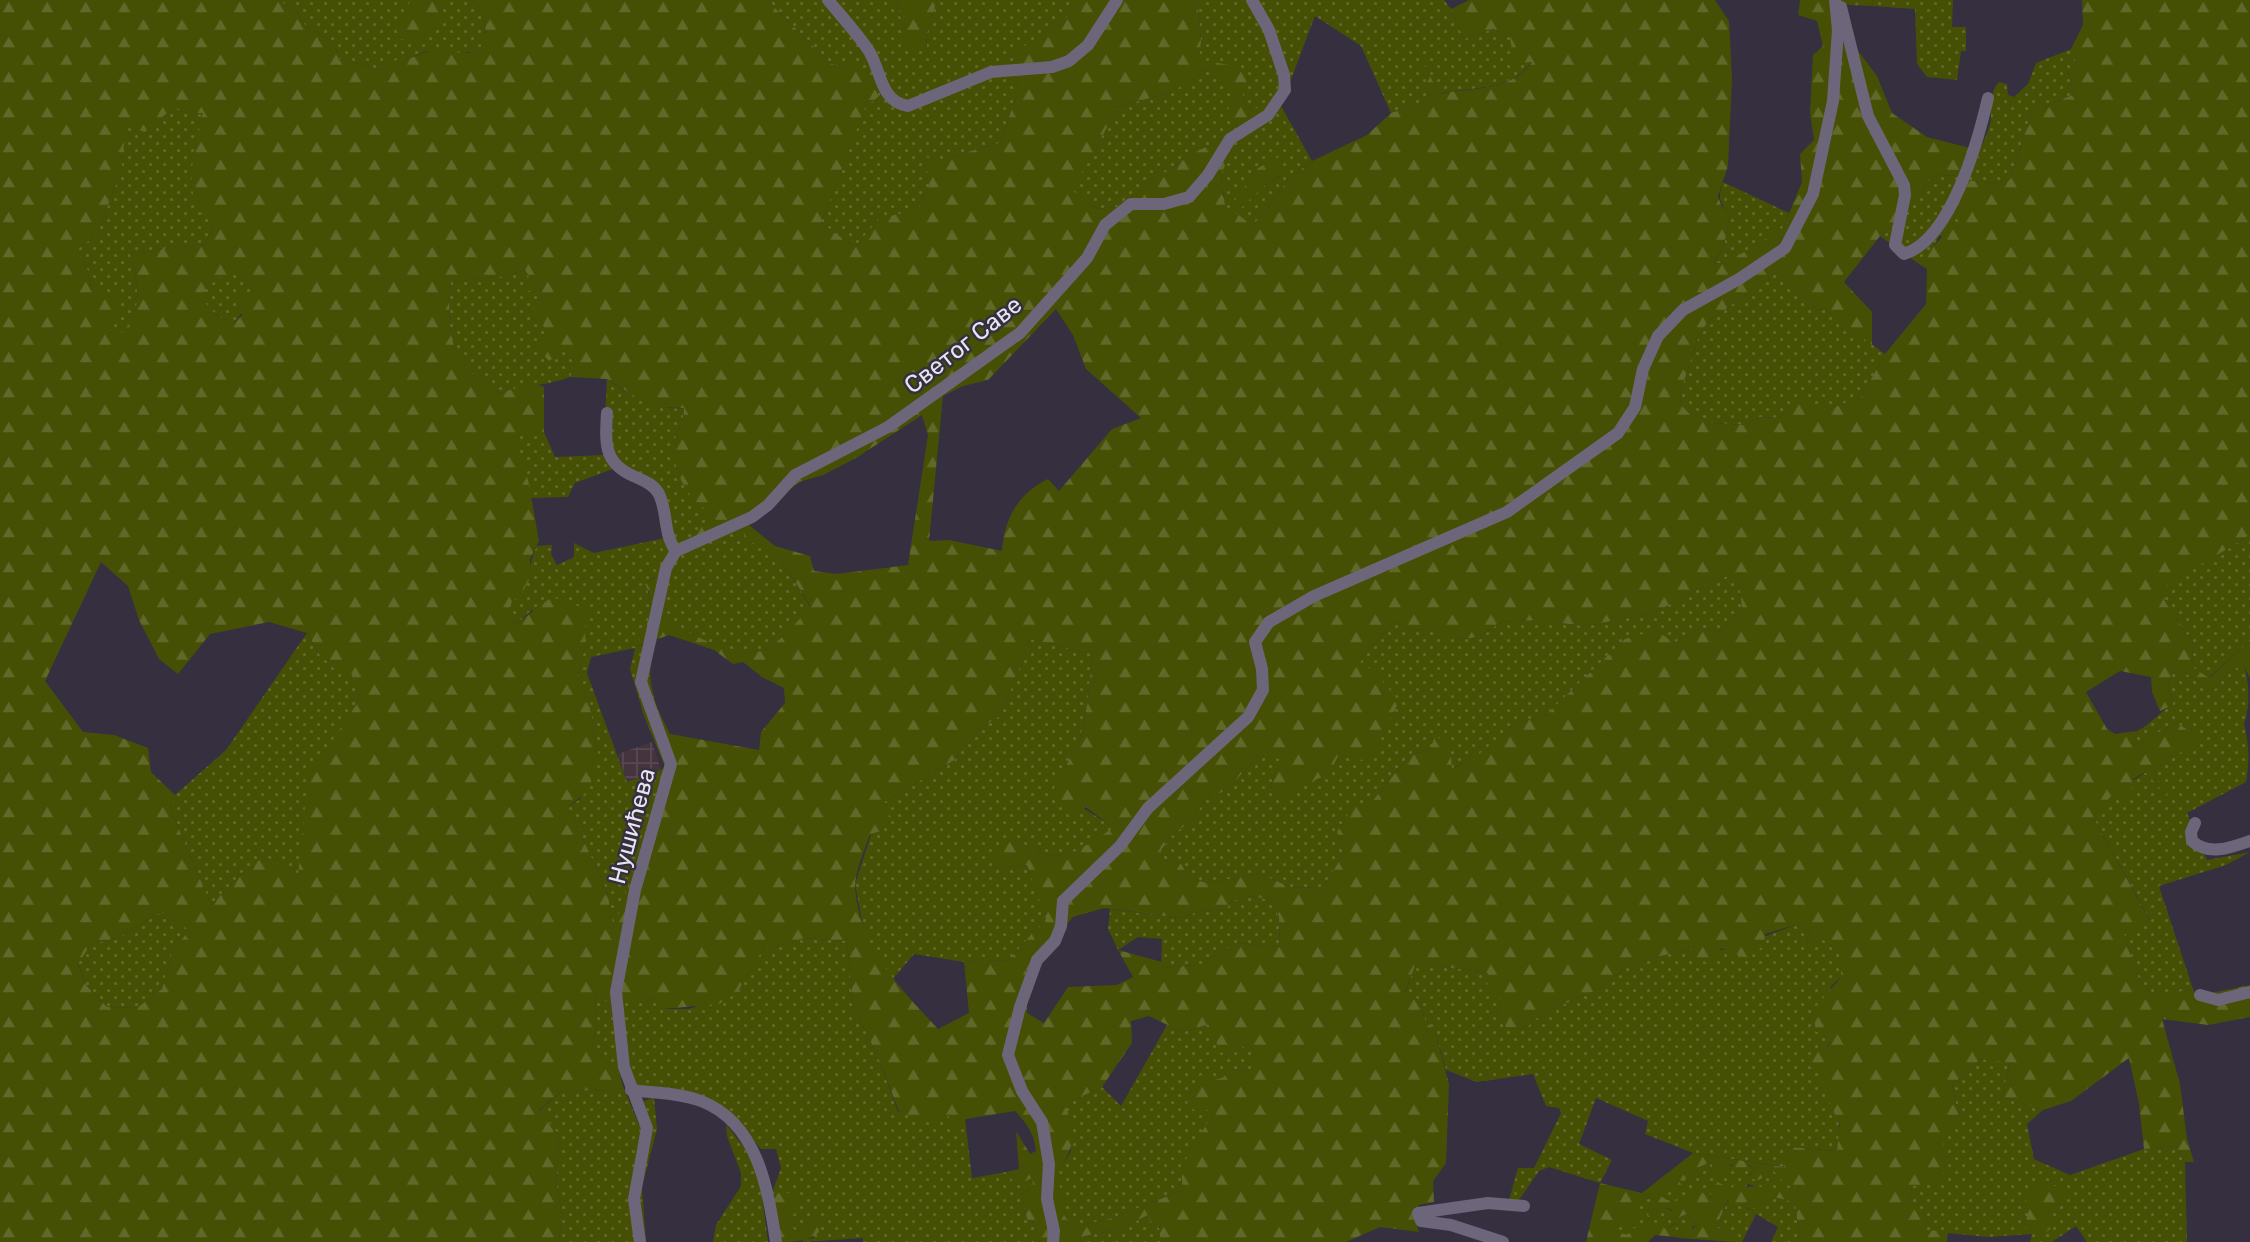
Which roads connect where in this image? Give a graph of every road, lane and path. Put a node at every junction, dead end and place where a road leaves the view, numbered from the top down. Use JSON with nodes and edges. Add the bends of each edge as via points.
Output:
{"nodes":[{"id":1,"x":828,"y":0,"type":"edge"},
{"id":2,"x":1117,"y":0,"type":"edge"},
{"id":3,"x":1252,"y":0,"type":"edge"},
{"id":4,"x":1837,"y":0,"type":"edge"},
{"id":5,"x":1988,"y":98,"type":"dead end"},
{"id":6,"x":607,"y":413,"type":"dead end"},
{"id":7,"x":676,"y":551,"type":"junction"},
{"id":8,"x":2195,"y":823,"type":"dead end"},
{"id":9,"x":2250,"y":841,"type":"edge"},
{"id":10,"x":2250,"y":992,"type":"edge"},
{"id":11,"x":2200,"y":995,"type":"dead end"},
{"id":12,"x":631,"y":1090,"type":"junction"},
{"id":13,"x":1524,"y":1206,"type":"dead end"},
{"id":14,"x":639,"y":1242,"type":"edge"},
{"id":15,"x":776,"y":1242,"type":"edge"},
{"id":16,"x":1053,"y":1242,"type":"edge"},
{"id":17,"x":1503,"y":1242,"type":"edge"}],
"edges":[{"from":1,"to":2,"type":"street","via":[[870,53],[886,92],[908,106],[992,72],[1052,67],[1069,61],[1094,37]]},
{"from":3,"to":7,"type":"street","name":"Светог Саве","via":[[1269,30],[1285,90],[1268,115],[1230,139],[1189,197],[1164,204],[1131,204],[1105,225],[1087,258],[1020,333],[888,427],[795,475],[752,517]]},
{"from":4,"to":5,"type":"street","via":[[1868,116],[1904,186],[1895,245],[1904,254],[1920,246],[1950,207]]},
{"from":4,"to":16,"type":"street","via":[[1833,101],[1813,194],[1785,248],[1684,310],[1658,336],[1643,369],[1635,407],[1618,433],[1507,512],[1314,596],[1269,622],[1255,642],[1263,690],[1248,718],[1148,808],[1120,846],[1063,901],[1062,926],[1037,960],[1008,1055],[1022,1091],[1042,1122]]},
{"from":6,"to":7,"type":"street","via":[[609,453],[619,470],[647,482],[659,493],[669,541]]},
{"from":7,"to":12,"type":"street","name":"Нушићева","via":[[666,568],[641,682],[671,764],[635,890],[616,992]]},
{"from":8,"to":9,"type":"street","via":[[2192,841],[2200,848],[2211,850]]},
{"from":10,"to":11,"type":"street","via":[[2218,1000]]},
{"from":12,"to":14,"type":"street","name":"Нушићева","via":[[647,1128],[634,1199]]},
{"from":12,"to":15,"type":"street","via":[[688,1097],[727,1118],[746,1138],[762,1168]]},
{"from":13,"to":17,"type":"street","via":[[1488,1203],[1418,1213],[1421,1221],[1451,1225]]}]}
